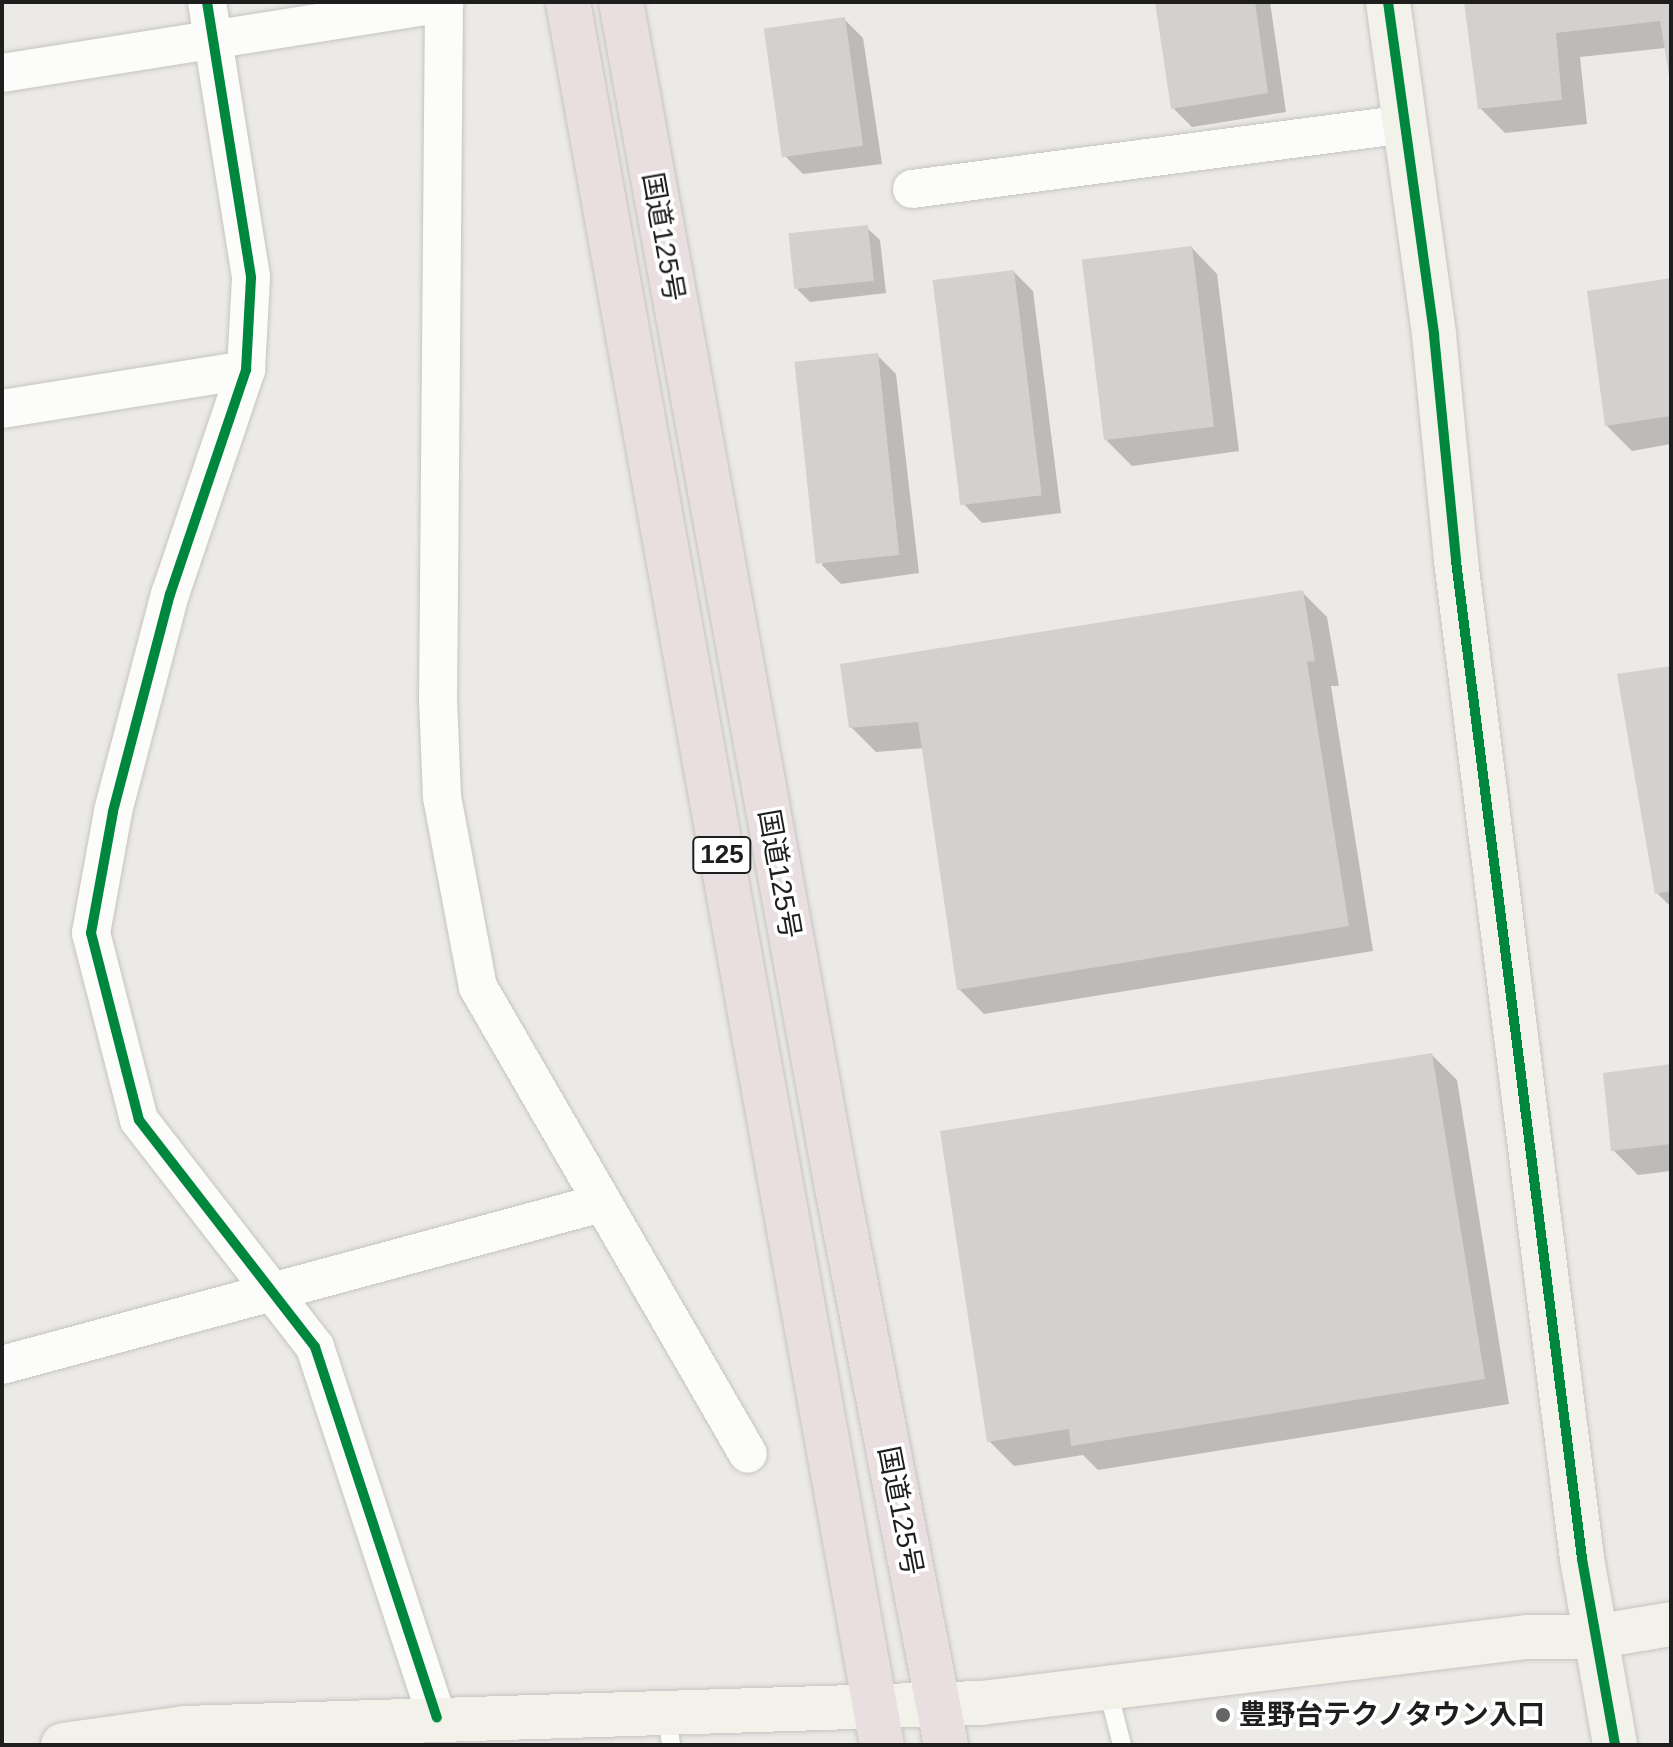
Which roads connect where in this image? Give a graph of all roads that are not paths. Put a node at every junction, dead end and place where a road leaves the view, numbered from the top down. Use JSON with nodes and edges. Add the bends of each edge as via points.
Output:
{"nodes":[{"id":1,"x":207,"y":2,"type":"edge"},
{"id":2,"x":568,"y":2,"type":"edge"},
{"id":3,"x":621,"y":2,"type":"edge"},
{"id":4,"x":1388,"y":2,"type":"edge"},
{"id":5,"x":444,"y":3,"type":"edge"},
{"id":6,"x":212,"y":41,"type":"junction"},
{"id":7,"x":2,"y":73,"type":"edge"},
{"id":8,"x":1405,"y":124,"type":"junction"},
{"id":9,"x":912,"y":189,"type":"dead end"},
{"id":10,"x":246,"y":370,"type":"junction"},
{"id":11,"x":2,"y":409,"type":"edge"},
{"id":12,"x":601,"y":1203,"type":"junction"},
{"id":13,"x":272,"y":1288,"type":"junction"},
{"id":14,"x":2,"y":1365,"type":"edge"},
{"id":15,"x":748,"y":1454,"type":"dead end"},
{"id":16,"x":1671,"y":1624,"type":"edge"},
{"id":17,"x":1594,"y":1637,"type":"junction"},
{"id":18,"x":1108,"y":1690,"type":"junction"},
{"id":19,"x":437,"y":1717,"type":"junction"},
{"id":20,"x":943,"y":1726,"type":"edge"},
{"id":21,"x":878,"y":1727,"type":"edge"},
{"id":22,"x":668,"y":1728,"type":"edge"},
{"id":23,"x":63,"y":1745,"type":"edge"},
{"id":24,"x":1122,"y":1745,"type":"edge"},
{"id":25,"x":1615,"y":1745,"type":"edge"}],
"edges":[{"from":1,"to":6,"type":"street"},
{"from":2,"to":21,"type":"highway","name":"国道125号","number":"125"},
{"from":3,"to":20,"type":"highway","name":"国道125号","number":"125","via":[[832,1157]]},
{"from":4,"to":8,"type":"street"},
{"from":5,"to":6,"type":"street"},
{"from":5,"to":12,"type":"street","via":[[438,698],[442,797],[478,987]]},
{"from":6,"to":7,"type":"street"},
{"from":6,"to":10,"type":"street","via":[[251,278]]},
{"from":8,"to":9,"type":"street"},
{"from":8,"to":17,"type":"street"},
{"from":10,"to":11,"type":"street"},
{"from":10,"to":13,"type":"street","via":[[170,594],[113,812],[91,933],[139,1120]]},
{"from":12,"to":13,"type":"street"},
{"from":12,"to":15,"type":"street"},
{"from":13,"to":14,"type":"street"},
{"from":13,"to":19,"type":"street","via":[[315,1347]]},
{"from":16,"to":17,"type":"street"},
{"from":17,"to":18,"type":"street","via":[[1527,1637]]},
{"from":17,"to":25,"type":"street"},
{"from":18,"to":20,"type":"street"},
{"from":18,"to":24,"type":"lane"},
{"from":19,"to":22,"type":"street"},
{"from":19,"to":23,"type":"street","via":[[185,1728]]},
{"from":20,"to":21,"type":"street"},
{"from":21,"to":22,"type":"street"}]}
